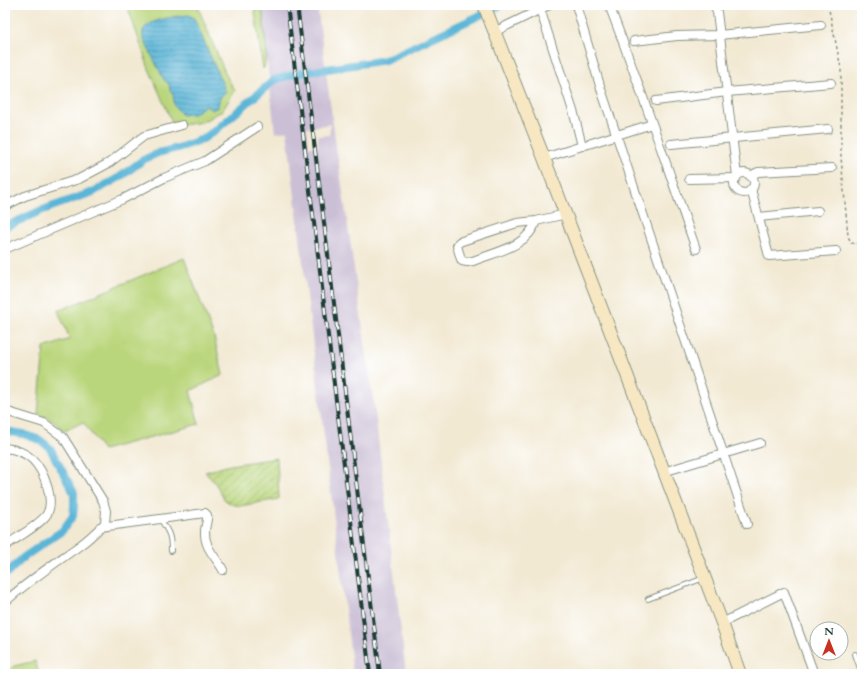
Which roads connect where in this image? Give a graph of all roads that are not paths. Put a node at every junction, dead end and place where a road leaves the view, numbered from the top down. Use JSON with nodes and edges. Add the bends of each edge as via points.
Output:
{"nodes":[{"id":1,"x":484,"y":5,"type":"edge"},
{"id":2,"x":549,"y":5,"type":"edge"},
{"id":3,"x":576,"y":5,"type":"edge"},
{"id":4,"x":609,"y":5,"type":"edge"},
{"id":5,"x":714,"y":5,"type":"edge"},
{"id":6,"x":540,"y":9,"type":"junction"},
{"id":7,"x":821,"y":25,"type":"dead end"},
{"id":8,"x":493,"y":28,"type":"junction"},
{"id":9,"x":719,"y":35,"type":"junction"},
{"id":10,"x":634,"y":41,"type":"dead end"},
{"id":11,"x":831,"y":83,"type":"dead end"},
{"id":12,"x":727,"y":92,"type":"junction"},
{"id":13,"x":656,"y":101,"type":"dead end"},
{"id":14,"x":652,"y":124,"type":"junction"},
{"id":15,"x":182,"y":125,"type":"dead end"},
{"id":16,"x":258,"y":127,"type":"dead end"},
{"id":17,"x":828,"y":129,"type":"dead end"},
{"id":18,"x":618,"y":135,"type":"junction"},
{"id":19,"x":732,"y":138,"type":"junction"},
{"id":20,"x":671,"y":144,"type":"dead end"},
{"id":21,"x":582,"y":146,"type":"junction"},
{"id":22,"x":544,"y":158,"type":"junction"},
{"id":23,"x":832,"y":168,"type":"dead end"},
{"id":24,"x":750,"y":176,"type":"junction"},
{"id":25,"x":736,"y":177,"type":"junction"},
{"id":26,"x":689,"y":179,"type":"dead end"},
{"id":27,"x":751,"y":189,"type":"junction"},
{"id":28,"x":5,"y":206,"type":"edge"},
{"id":29,"x":818,"y":211,"type":"dead end"},
{"id":30,"x":566,"y":214,"type":"junction"},
{"id":31,"x":759,"y":217,"type":"junction"},
{"id":32,"x":536,"y":221,"type":"junction"},
{"id":33,"x":5,"y":249,"type":"edge"},
{"id":34,"x":696,"y":249,"type":"dead end"},
{"id":35,"x":836,"y":251,"type":"dead end"},
{"id":36,"x":5,"y":411,"type":"edge"},
{"id":37,"x":760,"y":443,"type":"dead end"},
{"id":38,"x":5,"y":448,"type":"edge"},
{"id":39,"x":725,"y":454,"type":"junction"},
{"id":40,"x":663,"y":472,"type":"junction"},
{"id":41,"x":160,"y":519,"type":"junction"},
{"id":42,"x":747,"y":524,"type":"dead end"},
{"id":43,"x":100,"y":527,"type":"junction"},
{"id":44,"x":5,"y":546,"type":"edge"},
{"id":45,"x":171,"y":551,"type":"dead end"},
{"id":46,"x":223,"y":570,"type":"dead end"},
{"id":47,"x":705,"y":577,"type":"junction"},
{"id":48,"x":648,"y":599,"type":"dead end"},
{"id":49,"x":5,"y":602,"type":"edge"},
{"id":50,"x":722,"y":623,"type":"junction"},
{"id":51,"x":855,"y":654,"type":"dead end"},
{"id":52,"x":5,"y":671,"type":"edge"},
{"id":53,"x":6,"y":674,"type":"edge"},
{"id":54,"x":740,"y":674,"type":"edge"},
{"id":55,"x":814,"y":674,"type":"edge"},
{"id":56,"x":862,"y":674,"type":"edge"}],
"edges":[{"from":1,"to":8,"type":"main road"},
{"from":2,"to":6,"type":"street"},
{"from":3,"to":18,"type":"street","via":[[601,89]]},
{"from":4,"to":14,"type":"street"},
{"from":5,"to":9,"type":"street"},
{"from":6,"to":8,"type":"street"},
{"from":6,"to":21,"type":"street"},
{"from":7,"to":9,"type":"street"},
{"from":8,"to":22,"type":"main road"},
{"from":9,"to":10,"type":"street"},
{"from":9,"to":12,"type":"street"},
{"from":11,"to":12,"type":"street"},
{"from":12,"to":13,"type":"street"},
{"from":12,"to":19,"type":"street"},
{"from":14,"to":18,"type":"street"},
{"from":14,"to":34,"type":"street"},
{"from":15,"to":28,"type":"street","via":[[144,136],[109,163],[79,179],[26,196]]},
{"from":16,"to":33,"type":"street","via":[[204,161]]},
{"from":17,"to":19,"type":"street"},
{"from":18,"to":21,"type":"street"},
{"from":18,"to":39,"type":"street"},
{"from":19,"to":20,"type":"street"},
{"from":19,"to":25,"type":"street"},
{"from":21,"to":22,"type":"street"},
{"from":22,"to":30,"type":"main road"},
{"from":23,"to":24,"type":"street","via":[[758,172]]},
{"from":24,"to":25,"type":"street","via":[[745,174]]},
{"from":24,"to":27,"type":"street","via":[[753,181]]},
{"from":25,"to":26,"type":"street"},
{"from":25,"to":27,"type":"street","via":[[734,186],[738,191],[746,193]]},
{"from":27,"to":31,"type":"street"},
{"from":29,"to":31,"type":"street"},
{"from":30,"to":32,"type":"street"},
{"from":30,"to":40,"type":"main road"},
{"from":31,"to":35,"type":"street","via":[[769,256]]},
{"from":32,"to":32,"type":"street","via":[[517,223],[460,242],[457,246],[462,261],[473,261],[514,245],[530,233]]},
{"from":36,"to":43,"type":"street","via":[[44,423],[63,437],[103,501],[106,511],[105,523]]},
{"from":37,"to":39,"type":"street"},
{"from":38,"to":44,"type":"street","via":[[18,451],[32,460],[50,492],[50,508],[46,515]]},
{"from":39,"to":40,"type":"street"},
{"from":39,"to":42,"type":"street"},
{"from":40,"to":47,"type":"main road"},
{"from":41,"to":43,"type":"street"},
{"from":41,"to":45,"type":"lane","via":[[169,532]]},
{"from":41,"to":46,"type":"street","via":[[205,513],[208,515],[206,540],[210,554]]},
{"from":43,"to":49,"type":"street"},
{"from":47,"to":48,"type":"lane"},
{"from":47,"to":50,"type":"main road"},
{"from":50,"to":54,"type":"main road"},
{"from":50,"to":55,"type":"street","via":[[784,592]]},
{"from":51,"to":56,"type":"lane"},
{"from":52,"to":53,"type":"street"}]}
